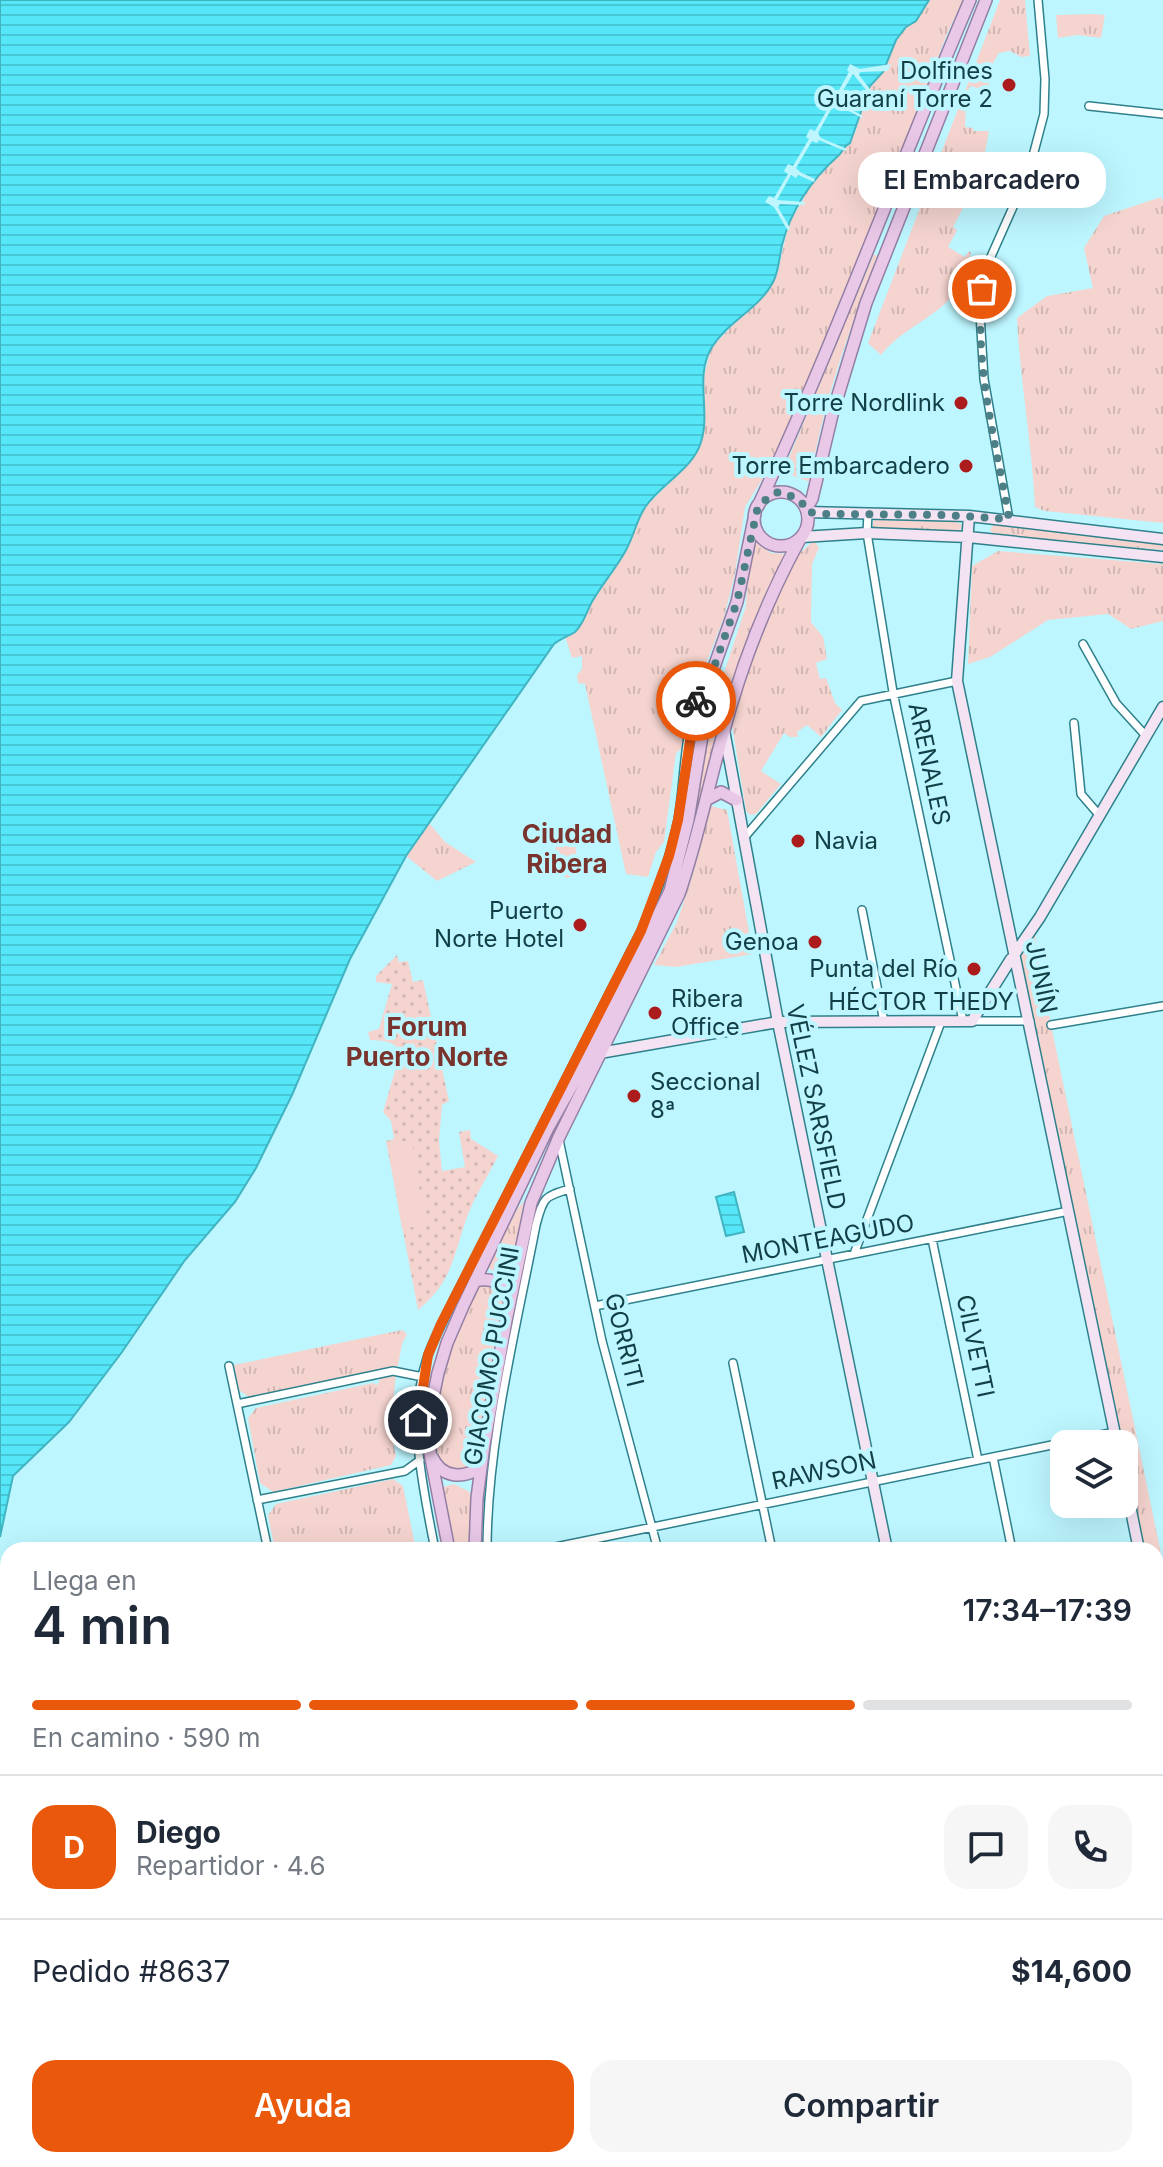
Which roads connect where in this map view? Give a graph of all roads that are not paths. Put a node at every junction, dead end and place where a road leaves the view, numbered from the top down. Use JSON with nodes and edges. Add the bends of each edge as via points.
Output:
{"nodes":[{"id":1,"x":970,"y":0,"type":"edge"},
{"id":2,"x":986,"y":0,"type":"edge"},
{"id":3,"x":1038,"y":0,"type":"edge"},
{"id":4,"x":1089,"y":106,"type":"dead end"},
{"id":5,"x":1163,"y":114,"type":"edge"},
{"id":6,"x":757,"y":510,"type":"junction"},
{"id":7,"x":807,"y":510,"type":"junction"},
{"id":8,"x":868,"y":513,"type":"junction"},
{"id":9,"x":969,"y":516,"type":"junction"},
{"id":10,"x":997,"y":518,"type":"junction"},
{"id":11,"x":1009,"y":519,"type":"junction"},
{"id":12,"x":867,"y":533,"type":"junction"},
{"id":13,"x":968,"y":537,"type":"junction"},
{"id":14,"x":801,"y":538,"type":"junction"},
{"id":15,"x":1163,"y":539,"type":"edge"},
{"id":16,"x":996,"y":540,"type":"junction"},
{"id":17,"x":1163,"y":557,"type":"edge"},
{"id":18,"x":1083,"y":644,"type":"dead end"},
{"id":19,"x":713,"y":670,"type":"junction"},
{"id":20,"x":957,"y":681,"type":"junction"},
{"id":21,"x":893,"y":692,"type":"junction"},
{"id":22,"x":1163,"y":707,"type":"edge"},
{"id":23,"x":1074,"y":723,"type":"dead end"},
{"id":24,"x":723,"y":731,"type":"junction"},
{"id":25,"x":1146,"y":736,"type":"junction"},
{"id":26,"x":706,"y":800,"type":"junction"},
{"id":27,"x":736,"y":800,"type":"junction"},
{"id":28,"x":1100,"y":816,"type":"junction"},
{"id":29,"x":743,"y":839,"type":"junction"},
{"id":30,"x":862,"y":910,"type":"dead end"},
{"id":31,"x":1013,"y":955,"type":"junction"},
{"id":32,"x":1163,"y":1006,"type":"edge"},
{"id":33,"x":968,"y":1021,"type":"junction"},
{"id":34,"x":1030,"y":1021,"type":"junction"},
{"id":35,"x":778,"y":1022,"type":"junction"},
{"id":36,"x":884,"y":1022,"type":"junction"},
{"id":37,"x":941,"y":1022,"type":"junction"},
{"id":38,"x":1051,"y":1025,"type":"dead end"},
{"id":39,"x":602,"y":1052,"type":"junction"},
{"id":40,"x":589,"y":1055,"type":"junction"},
{"id":41,"x":576,"y":1057,"type":"junction"},
{"id":42,"x":559,"y":1137,"type":"junction"},
{"id":43,"x":570,"y":1189,"type":"junction"},
{"id":44,"x":1069,"y":1211,"type":"junction"},
{"id":45,"x":932,"y":1239,"type":"junction"},
{"id":46,"x":854,"y":1254,"type":"junction"},
{"id":47,"x":827,"y":1260,"type":"junction"},
{"id":48,"x":475,"y":1281,"type":"junction"},
{"id":49,"x":510,"y":1302,"type":"junction"},
{"id":50,"x":463,"y":1306,"type":"junction"},
{"id":51,"x":595,"y":1306,"type":"junction"},
{"id":52,"x":449,"y":1308,"type":"junction"},
{"id":53,"x":733,"y":1363,"type":"dead end"},
{"id":54,"x":229,"y":1366,"type":"dead end"},
{"id":55,"x":422,"y":1382,"type":"junction"},
{"id":56,"x":432,"y":1401,"type":"junction"},
{"id":57,"x":237,"y":1404,"type":"junction"},
{"id":58,"x":1115,"y":1430,"type":"edge"},
{"id":59,"x":1050,"y":1445,"type":"edge"},
{"id":60,"x":430,"y":1453,"type":"junction"},
{"id":61,"x":993,"y":1457,"type":"junction"},
{"id":62,"x":420,"y":1460,"type":"junction"},
{"id":63,"x":978,"y":1460,"type":"junction"},
{"id":64,"x":480,"y":1468,"type":"junction"},
{"id":65,"x":873,"y":1481,"type":"junction"},
{"id":66,"x":489,"y":1491,"type":"junction"},
{"id":67,"x":477,"y":1498,"type":"junction"},
{"id":68,"x":257,"y":1500,"type":"junction"},
{"id":69,"x":763,"y":1504,"type":"junction"},
{"id":70,"x":1133,"y":1518,"type":"edge"},
{"id":71,"x":653,"y":1527,"type":"junction"},
{"id":72,"x":266,"y":1542,"type":"edge"},
{"id":73,"x":434,"y":1542,"type":"edge"},
{"id":74,"x":447,"y":1542,"type":"edge"},
{"id":75,"x":475,"y":1542,"type":"edge"},
{"id":76,"x":487,"y":1542,"type":"edge"},
{"id":77,"x":587,"y":1542,"type":"edge"},
{"id":78,"x":656,"y":1542,"type":"edge"},
{"id":79,"x":770,"y":1542,"type":"edge"},
{"id":80,"x":885,"y":1542,"type":"edge"},
{"id":81,"x":1010,"y":1542,"type":"edge"},
{"id":82,"x":1137,"y":1542,"type":"edge"}],
"edges":[{"from":1,"to":6,"type":"main road"},
{"from":2,"to":7,"type":"main road","via":[[866,303]]},
{"from":3,"to":11,"type":"street","via":[[1044,114],[1029,171],[989,261],[980,314],[982,367]]},
{"from":4,"to":5,"type":"street"},
{"from":6,"to":7,"type":"main road","via":[[774,493],[783,492]]},
{"from":6,"to":14,"type":"main road","via":[[758,533],[773,545]]},
{"from":6,"to":19,"type":"main road","via":[[737,602]]},
{"from":7,"to":8,"type":"main road"},
{"from":7,"to":14,"type":"main road"},
{"from":8,"to":9,"type":"main road"},
{"from":8,"to":12,"type":"street","name":"ARENALES"},
{"from":9,"to":10,"type":"main road"},
{"from":9,"to":13,"type":"main road","name":"JUNÍN"},
{"from":10,"to":11,"type":"main road"},
{"from":10,"to":16,"type":"main road","via":[[983,528]]},
{"from":11,"to":15,"type":"main road"},
{"from":12,"to":13,"type":"main road"},
{"from":12,"to":14,"type":"main road"},
{"from":12,"to":21,"type":"street","name":"ARENALES"},
{"from":13,"to":16,"type":"main road"},
{"from":13,"to":20,"type":"main road","name":"JUNÍN"},
{"from":14,"to":24,"type":"main road","via":[[764,613]]},
{"from":16,"to":17,"type":"main road"},
{"from":18,"to":25,"type":"street","via":[[1116,703]]},
{"from":19,"to":24,"type":"main road","name":"VÉLEZ SARSFIELD"},
{"from":19,"to":40,"type":"main road","via":[[688,820],[670,891]]},
{"from":19,"to":41,"type":"street","via":[[701,685],[693,711],[678,820],[660,885]]},
{"from":20,"to":21,"type":"street"},
{"from":20,"to":31,"type":"main road","name":"JUNÍN"},
{"from":21,"to":29,"type":"street","via":[[861,701]]},
{"from":21,"to":33,"type":"street","name":"ARENALES"},
{"from":22,"to":25,"type":"main road"},
{"from":23,"to":28,"type":"street","via":[[1081,794]]},
{"from":24,"to":26,"type":"main road"},
{"from":24,"to":27,"type":"main road","name":"VÉLEZ SARSFIELD"},
{"from":25,"to":28,"type":"main road"},
{"from":26,"to":27,"type":"main road","via":[[721,792]]},
{"from":26,"to":39,"type":"main road","via":[[679,894]]},
{"from":27,"to":29,"type":"main road","name":"VÉLEZ SARSFIELD"},
{"from":28,"to":31,"type":"main road"},
{"from":29,"to":35,"type":"main road","name":"VÉLEZ SARSFIELD"},
{"from":30,"to":36,"type":"street"},
{"from":31,"to":33,"type":"main road"},
{"from":31,"to":34,"type":"main road","name":"JUNÍN"},
{"from":32,"to":38,"type":"street"},
{"from":33,"to":34,"type":"street","name":"HÉCTOR THEDY"},
{"from":33,"to":37,"type":"main road","name":"HÉCTOR THEDY"},
{"from":34,"to":44,"type":"main road","name":"JUNÍN"},
{"from":35,"to":36,"type":"main road","name":"HÉCTOR THEDY"},
{"from":35,"to":39,"type":"main road","name":"HÉCTOR THEDY"},
{"from":35,"to":47,"type":"main road","name":"VÉLEZ SARSFIELD"},
{"from":36,"to":37,"type":"main road","name":"HÉCTOR THEDY"},
{"from":37,"to":46,"type":"street"},
{"from":39,"to":40,"type":"main road","name":"HÉCTOR THEDY"},
{"from":39,"to":42,"type":"main road"},
{"from":40,"to":41,"type":"street","name":"HÉCTOR THEDY"},
{"from":40,"to":48,"type":"main road"},
{"from":41,"to":52,"type":"street"},
{"from":42,"to":43,"type":"street","name":"GORRITI"},
{"from":42,"to":49,"type":"main road","via":[[531,1203]]},
{"from":43,"to":51,"type":"street","name":"GORRITI"},
{"from":43,"to":66,"type":"street","name":"GIACOMO PUCCINI","via":[[549,1194],[542,1202]]},
{"from":44,"to":45,"type":"street","name":"MONTEAGUDO"},
{"from":44,"to":58,"type":"main road","name":"JUNÍN"},
{"from":45,"to":46,"type":"street","name":"MONTEAGUDO"},
{"from":45,"to":63,"type":"street","name":"CILVETTI"},
{"from":46,"to":47,"type":"street","name":"MONTEAGUDO"},
{"from":47,"to":51,"type":"street","name":"MONTEAGUDO"},
{"from":47,"to":65,"type":"main road","name":"VÉLEZ SARSFIELD"},
{"from":48,"to":49,"type":"main road","via":[[498,1282]]},
{"from":48,"to":50,"type":"main road"},
{"from":49,"to":64,"type":"main road"},
{"from":50,"to":52,"type":"main road"},
{"from":50,"to":56,"type":"main road"},
{"from":51,"to":71,"type":"street","name":"GORRITI"},
{"from":52,"to":55,"type":"street"},
{"from":53,"to":69,"type":"street"},
{"from":54,"to":57,"type":"street"},
{"from":55,"to":56,"type":"main road"},
{"from":55,"to":57,"type":"street","via":[[393,1371]]},
{"from":55,"to":62,"type":"street"},
{"from":56,"to":60,"type":"main road"},
{"from":57,"to":68,"type":"street"},
{"from":59,"to":61,"type":"street","name":"RAWSON"},
{"from":60,"to":64,"type":"main road","via":[[445,1472],[457,1476]]},
{"from":60,"to":74,"type":"main road"},
{"from":61,"to":63,"type":"street","name":"RAWSON"},
{"from":61,"to":81,"type":"street"},
{"from":62,"to":68,"type":"street","via":[[405,1471]]},
{"from":62,"to":73,"type":"street"},
{"from":63,"to":65,"type":"street","name":"RAWSON"},
{"from":64,"to":67,"type":"main road"},
{"from":65,"to":69,"type":"street","name":"RAWSON"},
{"from":65,"to":80,"type":"main road","name":"VÉLEZ SARSFIELD"},
{"from":66,"to":67,"type":"main road"},
{"from":66,"to":76,"type":"street","name":"GIACOMO PUCCINI"},
{"from":67,"to":75,"type":"main road"},
{"from":68,"to":72,"type":"street"},
{"from":69,"to":71,"type":"street","name":"RAWSON"},
{"from":69,"to":79,"type":"street"},
{"from":70,"to":82,"type":"main road"},
{"from":71,"to":77,"type":"street","name":"RAWSON"},
{"from":71,"to":78,"type":"street","name":"GORRITI"}]}
